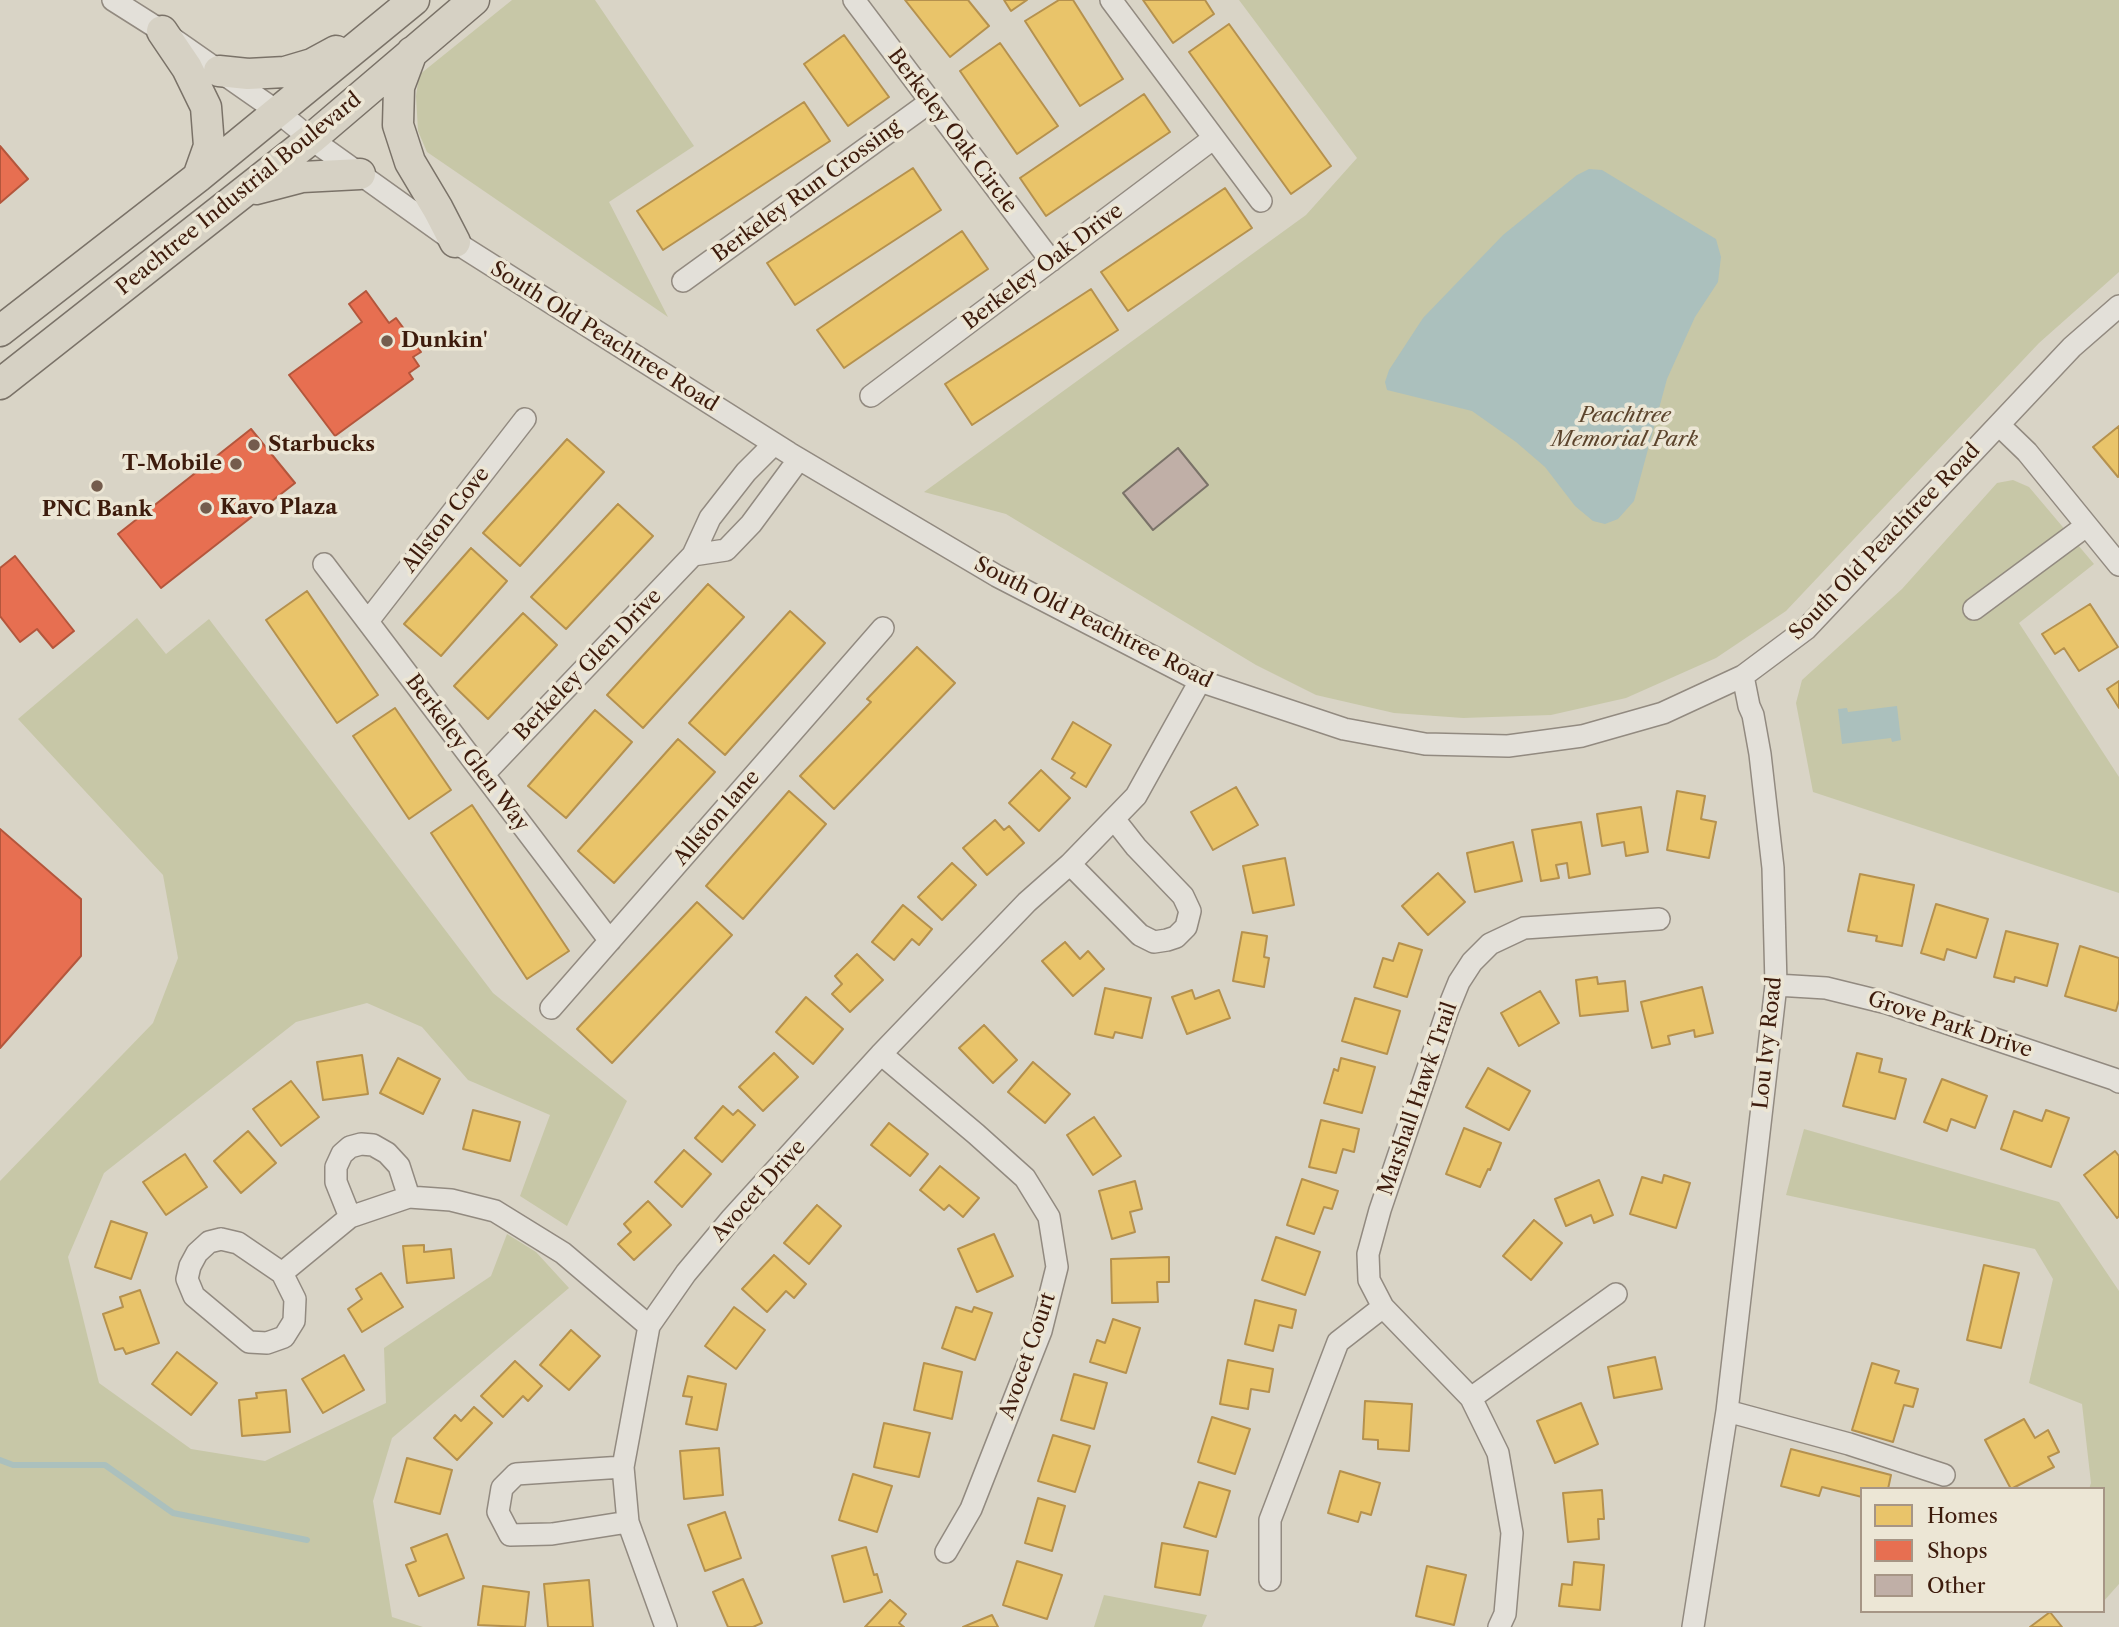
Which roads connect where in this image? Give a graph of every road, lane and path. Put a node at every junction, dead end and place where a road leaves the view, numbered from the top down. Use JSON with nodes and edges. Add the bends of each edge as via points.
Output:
{"nodes":[{"id":1,"x":113,"y":0,"type":"edge"},
{"id":2,"x":414,"y":0,"type":"edge"},
{"id":3,"x":474,"y":0,"type":"edge"},
{"id":4,"x":854,"y":0,"type":"edge"},
{"id":5,"x":1111,"y":0,"type":"edge"},
{"id":6,"x":162,"y":31,"type":"junction"},
{"id":7,"x":374,"y":34,"type":"junction"},
{"id":8,"x":413,"y":52,"type":"junction"},
{"id":9,"x":219,"y":71,"type":"junction"},
{"id":10,"x":930,"y":102,"type":"junction"},
{"id":11,"x":278,"y":112,"type":"junction"},
{"id":12,"x":1214,"y":138,"type":"junction"},
{"id":13,"x":311,"y":139,"type":"junction"},
{"id":14,"x":360,"y":174,"type":"junction"},
{"id":15,"x":198,"y":177,"type":"junction"},
{"id":16,"x":1261,"y":201,"type":"dead end"},
{"id":17,"x":231,"y":203,"type":"junction"},
{"id":18,"x":454,"y":242,"type":"junction"},
{"id":19,"x":1051,"y":261,"type":"junction"},
{"id":20,"x":683,"y":281,"type":"dead end"},
{"id":21,"x":2119,"y":306,"type":"edge"},
{"id":22,"x":0,"y":331,"type":"edge"},
{"id":23,"x":0,"y":384,"type":"edge"},
{"id":24,"x":871,"y":396,"type":"dead end"},
{"id":25,"x":525,"y":419,"type":"dead end"},
{"id":26,"x":1999,"y":425,"type":"junction"},
{"id":27,"x":774,"y":444,"type":"junction"},
{"id":28,"x":799,"y":459,"type":"junction"},
{"id":29,"x":716,"y":511,"type":"junction"},
{"id":30,"x":2086,"y":526,"type":"junction"},
{"id":31,"x":742,"y":533,"type":"junction"},
{"id":32,"x":2112,"y":542,"type":"edge"},
{"id":33,"x":692,"y":555,"type":"junction"},
{"id":34,"x":324,"y":564,"type":"dead end"},
{"id":35,"x":2119,"y":565,"type":"edge"},
{"id":36,"x":1974,"y":609,"type":"dead end"},
{"id":37,"x":368,"y":621,"type":"junction"},
{"id":38,"x":883,"y":628,"type":"dead end"},
{"id":39,"x":1743,"y":676,"type":"junction"},
{"id":40,"x":1199,"y":681,"type":"junction"},
{"id":41,"x":484,"y":774,"type":"junction"},
{"id":42,"x":1114,"y":819,"type":"junction"},
{"id":43,"x":1070,"y":864,"type":"junction"},
{"id":44,"x":1658,"y":919,"type":"dead end"},
{"id":45,"x":610,"y":941,"type":"junction"},
{"id":46,"x":1776,"y":985,"type":"junction"},
{"id":47,"x":551,"y":1008,"type":"dead end"},
{"id":48,"x":881,"y":1054,"type":"junction"},
{"id":49,"x":2119,"y":1083,"type":"edge"},
{"id":50,"x":409,"y":1198,"type":"junction"},
{"id":51,"x":351,"y":1217,"type":"junction"},
{"id":52,"x":282,"y":1273,"type":"junction"},
{"id":53,"x":1616,"y":1294,"type":"dead end"},
{"id":54,"x":1383,"y":1307,"type":"junction"},
{"id":55,"x":649,"y":1326,"type":"junction"},
{"id":56,"x":1471,"y":1398,"type":"junction"},
{"id":57,"x":1727,"y":1412,"type":"junction"},
{"id":58,"x":623,"y":1467,"type":"junction"},
{"id":59,"x":1944,"y":1475,"type":"dead end"},
{"id":60,"x":628,"y":1522,"type":"junction"},
{"id":61,"x":946,"y":1552,"type":"dead end"},
{"id":62,"x":1270,"y":1580,"type":"dead end"},
{"id":63,"x":666,"y":1627,"type":"edge"},
{"id":64,"x":1499,"y":1627,"type":"edge"},
{"id":65,"x":1693,"y":1627,"type":"edge"}],
"edges":[{"from":1,"to":6,"type":"street","name":"South Old Peachtree Road"},
{"from":2,"to":7,"type":"highway","name":"Peachtree Industrial Boulevard"},
{"from":3,"to":8,"type":"highway","name":"Peachtree Industrial Boulevard"},
{"from":4,"to":10,"type":"street","name":"Berkeley Oak Circle"},
{"from":5,"to":12,"type":"street"},
{"from":6,"to":9,"type":"street","name":"South Old Peachtree Road"},
{"from":6,"to":15,"type":"highway","via":[[206,107],[209,146]]},
{"from":7,"to":9,"type":"highway","via":[[285,72]]},
{"from":7,"to":11,"type":"highway","name":"Peachtree Industrial Boulevard"},
{"from":8,"to":13,"type":"highway","name":"Peachtree Industrial Boulevard"},
{"from":8,"to":18,"type":"highway","via":[[399,87],[398,125],[410,162]]},
{"from":9,"to":11,"type":"street","name":"South Old Peachtree Road"},
{"from":10,"to":19,"type":"street","name":"Berkeley Oak Circle"},
{"from":10,"to":20,"type":"street","name":"Berkeley Run Crossing"},
{"from":11,"to":13,"type":"street","name":"South Old Peachtree Road"},
{"from":11,"to":15,"type":"highway","name":"Peachtree Industrial Boulevard"},
{"from":12,"to":16,"type":"street"},
{"from":12,"to":19,"type":"street","name":"Berkeley Oak Drive"},
{"from":13,"to":14,"type":"street","name":"South Old Peachtree Road"},
{"from":13,"to":17,"type":"highway","name":"Peachtree Industrial Boulevard"},
{"from":14,"to":17,"type":"highway","via":[[302,177],[256,189]]},
{"from":14,"to":18,"type":"street","name":"South Old Peachtree Road"},
{"from":15,"to":22,"type":"highway","name":"Peachtree Industrial Boulevard"},
{"from":17,"to":23,"type":"highway","name":"Peachtree Industrial Boulevard"},
{"from":18,"to":27,"type":"street","name":"South Old Peachtree Road"},
{"from":19,"to":24,"type":"street","name":"Berkeley Oak Drive"},
{"from":21,"to":26,"type":"street","name":"South Old Peachtree Road","via":[[2072,347]]},
{"from":25,"to":37,"type":"street","name":"Allston Cove"},
{"from":26,"to":30,"type":"street","via":[[2027,452]]},
{"from":26,"to":39,"type":"street","name":"South Old Peachtree Road","via":[[1806,629]]},
{"from":27,"to":28,"type":"street","name":"South Old Peachtree Road"},
{"from":27,"to":29,"type":"street","name":"Berkeley Glen Drive"},
{"from":28,"to":31,"type":"street"},
{"from":28,"to":40,"type":"street","name":"South Old Peachtree Road","via":[[997,576]]},
{"from":29,"to":31,"type":"street"},
{"from":29,"to":33,"type":"street","name":"Berkeley Glen Drive"},
{"from":30,"to":32,"type":"street"},
{"from":30,"to":36,"type":"street"},
{"from":31,"to":33,"type":"street","via":[[726,550]]},
{"from":32,"to":35,"type":"street"},
{"from":33,"to":41,"type":"street","name":"Berkeley Glen Drive"},
{"from":34,"to":37,"type":"street","name":"Berkeley Glen Way"},
{"from":37,"to":41,"type":"street","name":"Berkeley Glen Way"},
{"from":38,"to":45,"type":"street","name":"Allston lane"},
{"from":39,"to":40,"type":"street","name":"South Old Peachtree Road","via":[[1662,713],[1582,736],[1508,746],[1425,744],[1345,729]]},
{"from":39,"to":46,"type":"street","name":"Lou Ivy Road","via":[[1760,754],[1773,868]]},
{"from":40,"to":42,"type":"street","name":"Avocet Drive","via":[[1136,796]]},
{"from":41,"to":45,"type":"street","name":"Berkeley Glen Way"},
{"from":42,"to":43,"type":"street","name":"Avocet Drive"},
{"from":42,"to":43,"type":"street","via":[[1183,896],[1190,911],[1186,927],[1167,940],[1154,942],[1140,935]]},
{"from":43,"to":48,"type":"street","name":"Avocet Drive","via":[[1027,902]]},
{"from":44,"to":54,"type":"street","name":"Marshall Hawk Trail","via":[[1524,928],[1490,944],[1472,962],[1448,1009],[1368,1254],[1369,1280]]},
{"from":45,"to":47,"type":"street","name":"Allston lane"},
{"from":46,"to":49,"type":"street","name":"Grove Park Drive","via":[[1826,988],[1886,1003]]},
{"from":46,"to":57,"type":"street","name":"Lou Ivy Road"},
{"from":48,"to":55,"type":"street","name":"Avocet Drive","via":[[732,1218]]},
{"from":48,"to":61,"type":"street","name":"Avocet Court","via":[[1024,1178],[1049,1217],[1058,1267],[1036,1344],[971,1509]]},
{"from":50,"to":51,"type":"street"},
{"from":50,"to":51,"type":"street","via":[[399,1166],[387,1153],[373,1145],[351,1147],[336,1167],[336,1182]]},
{"from":50,"to":55,"type":"street","via":[[451,1200],[495,1211],[563,1253]]},
{"from":51,"to":52,"type":"street"},
{"from":52,"to":52,"type":"street","via":[[238,1243],[220,1239],[197,1253],[187,1279],[194,1296],[249,1342],[267,1343],[284,1337],[294,1321],[296,1299]]},
{"from":53,"to":56,"type":"street"},
{"from":54,"to":56,"type":"street","name":"Marshall Hawk Trail"},
{"from":54,"to":62,"type":"street","via":[[1338,1342],[1270,1520]]},
{"from":55,"to":58,"type":"street","name":"Avocet Drive"},
{"from":56,"to":64,"type":"street","name":"Marshall Hawk Trail","via":[[1498,1453],[1512,1532],[1505,1614]]},
{"from":57,"to":59,"type":"street"},
{"from":57,"to":65,"type":"street","name":"Lou Ivy Road"},
{"from":58,"to":60,"type":"street","name":"Avocet Drive"},
{"from":58,"to":60,"type":"street","via":[[516,1474],[502,1488],[498,1512],[510,1535]]},
{"from":60,"to":63,"type":"street","name":"Avocet Drive"}]}
